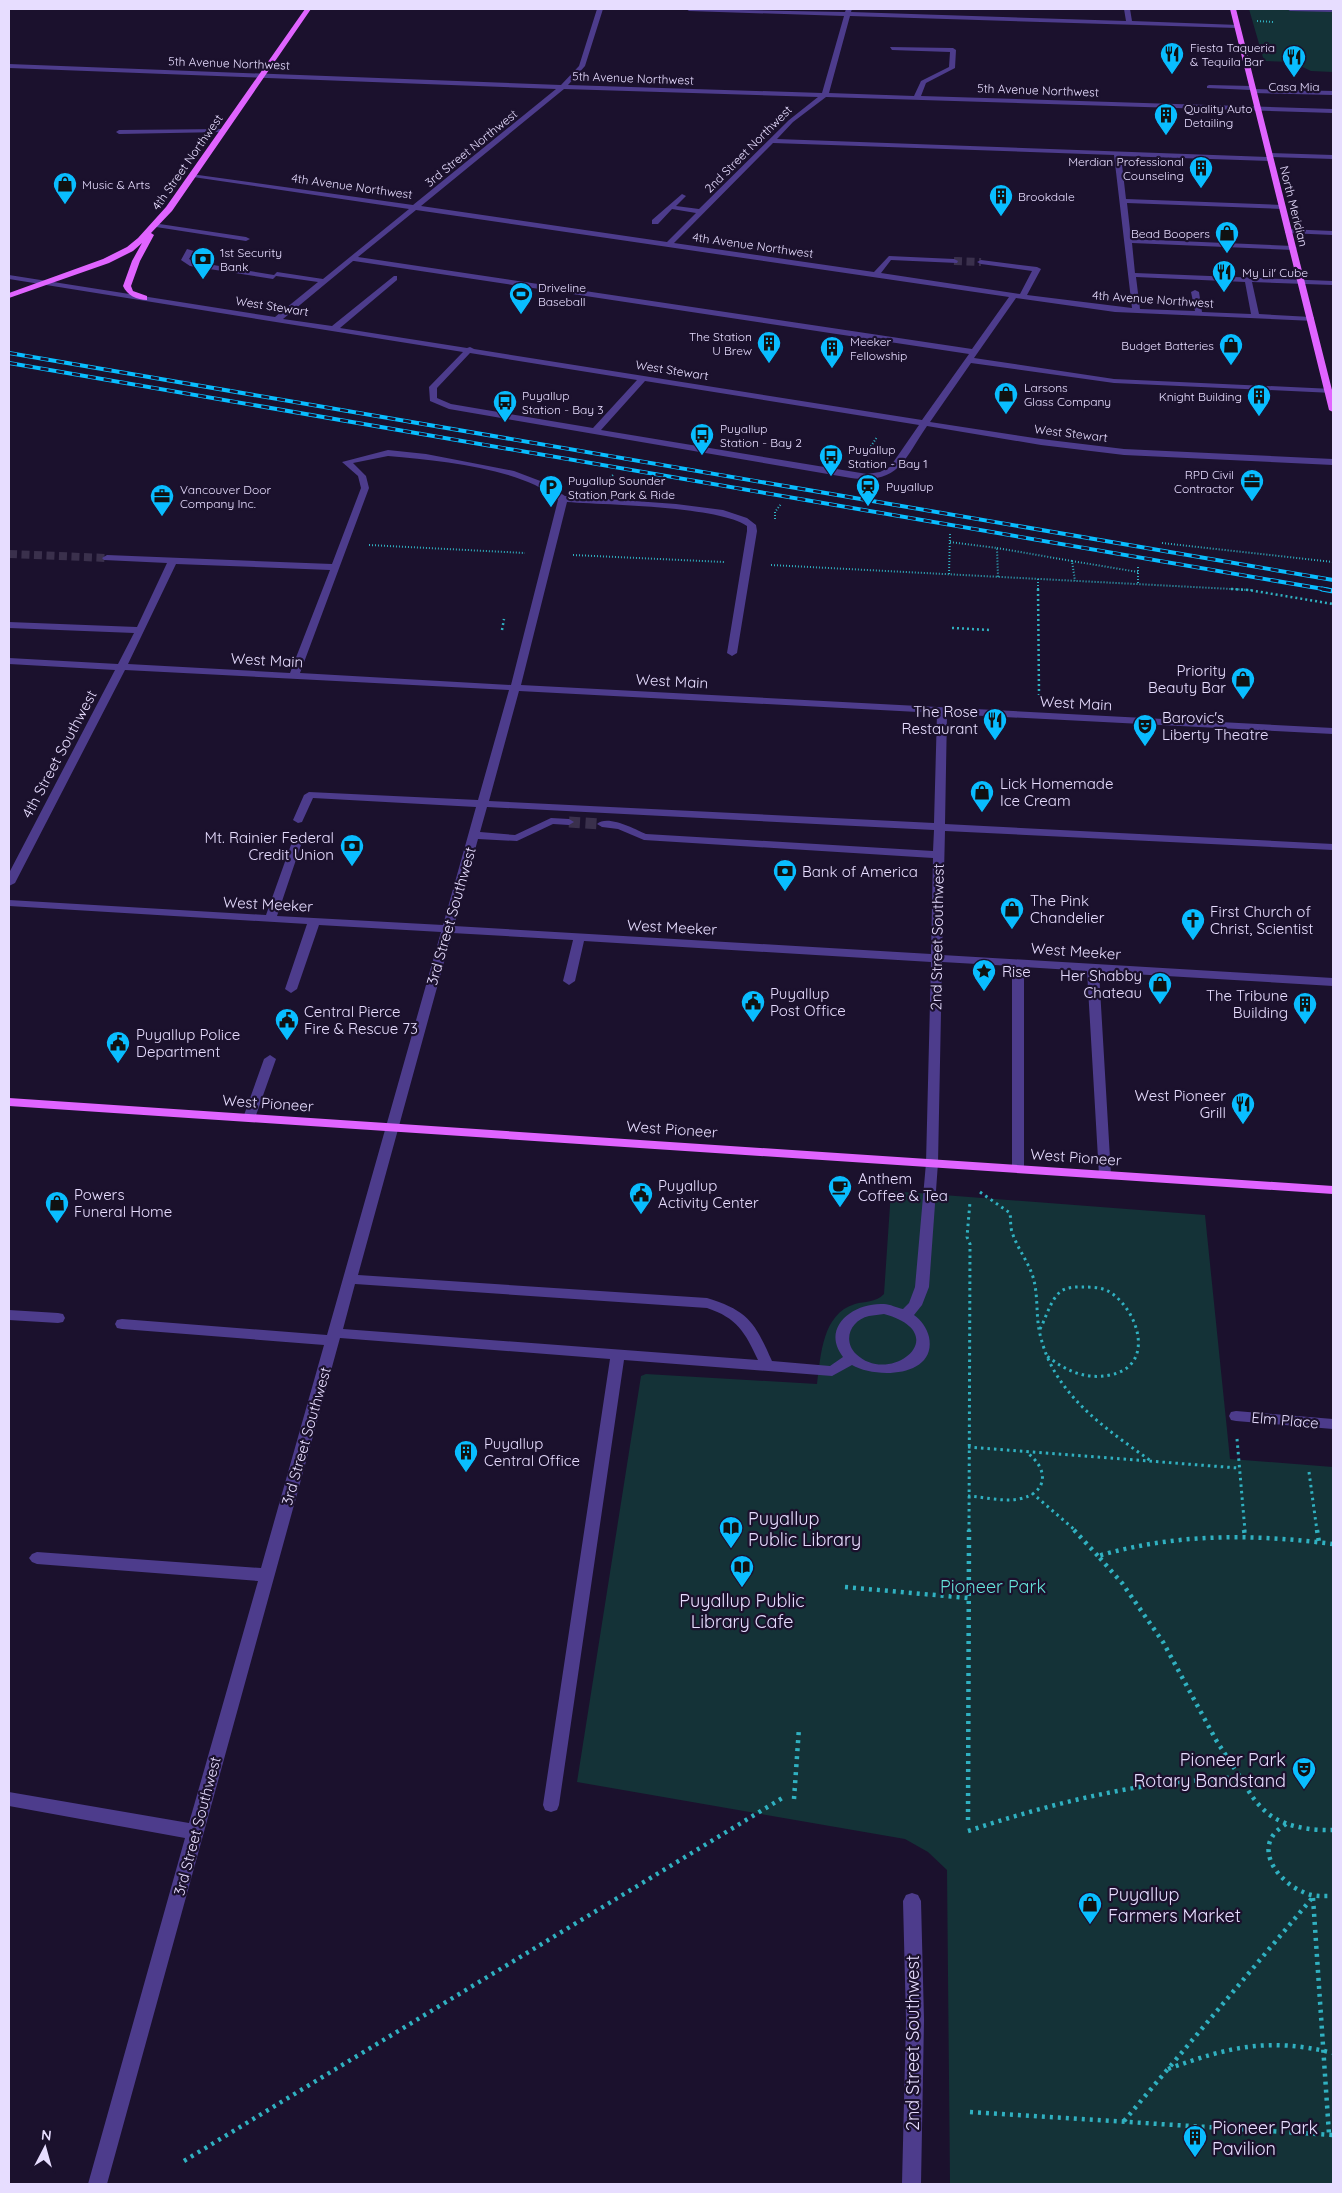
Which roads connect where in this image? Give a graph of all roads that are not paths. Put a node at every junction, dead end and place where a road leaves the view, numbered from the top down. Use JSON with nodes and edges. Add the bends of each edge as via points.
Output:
{"nodes":[{"id":1,"x":308,"y":9,"type":"edge"},
{"id":2,"x":600,"y":9,"type":"edge"},
{"id":3,"x":689,"y":9,"type":"edge"},
{"id":4,"x":1127,"y":9,"type":"edge"},
{"id":5,"x":1233,"y":9,"type":"edge"},
{"id":6,"x":1290,"y":9,"type":"edge"},
{"id":7,"x":1333,"y":10,"type":"edge"},
{"id":8,"x":849,"y":11,"type":"edge"},
{"id":9,"x":1129,"y":22,"type":"junction"},
{"id":10,"x":1237,"y":26,"type":"junction"},
{"id":11,"x":892,"y":48,"type":"dead end"},
{"id":12,"x":10,"y":68,"type":"edge"},
{"id":13,"x":262,"y":75,"type":"junction"},
{"id":14,"x":562,"y":87,"type":"junction"},
{"id":15,"x":1209,"y":87,"type":"dead end"},
{"id":16,"x":1253,"y":89,"type":"junction"},
{"id":17,"x":1333,"y":93,"type":"edge"},
{"id":18,"x":825,"y":95,"type":"junction"},
{"id":19,"x":917,"y":98,"type":"junction"},
{"id":20,"x":1258,"y":109,"type":"junction"},
{"id":21,"x":1333,"y":111,"type":"edge"},
{"id":22,"x":223,"y":130,"type":"junction"},
{"id":23,"x":119,"y":132,"type":"dead end"},
{"id":24,"x":773,"y":141,"type":"junction"},
{"id":25,"x":1117,"y":153,"type":"junction"},
{"id":26,"x":1270,"y":157,"type":"junction"},
{"id":27,"x":1333,"y":157,"type":"edge"},
{"id":28,"x":193,"y":175,"type":"junction"},
{"id":29,"x":682,"y":196,"type":"dead end"},
{"id":30,"x":1123,"y":201,"type":"junction"},
{"id":31,"x":416,"y":206,"type":"junction"},
{"id":32,"x":670,"y":206,"type":"junction"},
{"id":33,"x":1282,"y":207,"type":"junction"},
{"id":34,"x":702,"y":212,"type":"junction"},
{"id":35,"x":654,"y":222,"type":"dead end"},
{"id":36,"x":156,"y":225,"type":"junction"},
{"id":37,"x":1288,"y":231,"type":"junction"},
{"id":38,"x":1333,"y":233,"type":"edge"},
{"id":39,"x":246,"y":239,"type":"dead end"},
{"id":40,"x":1128,"y":242,"type":"junction"},
{"id":41,"x":669,"y":244,"type":"junction"},
{"id":42,"x":1292,"y":248,"type":"junction"},
{"id":43,"x":190,"y":251,"type":"dead end"},
{"id":44,"x":354,"y":259,"type":"junction"},
{"id":45,"x":954,"y":261,"type":"tunnel mouth"},
{"id":46,"x":981,"y":262,"type":"tunnel mouth"},
{"id":47,"x":876,"y":275,"type":"junction"},
{"id":48,"x":1132,"y":275,"type":"junction"},
{"id":49,"x":9,"y":277,"type":"edge"},
{"id":50,"x":394,"y":278,"type":"dead end"},
{"id":51,"x":1248,"y":279,"type":"junction"},
{"id":52,"x":324,"y":281,"type":"junction"},
{"id":53,"x":1301,"y":282,"type":"junction"},
{"id":54,"x":46,"y":283,"type":"junction"},
{"id":55,"x":1333,"y":283,"type":"edge"},
{"id":56,"x":1195,"y":292,"type":"dead end"},
{"id":57,"x":9,"y":296,"type":"edge"},
{"id":58,"x":1013,"y":296,"type":"junction"},
{"id":59,"x":1022,"y":297,"type":"junction"},
{"id":60,"x":144,"y":298,"type":"junction"},
{"id":61,"x":1136,"y":311,"type":"junction"},
{"id":62,"x":1199,"y":314,"type":"junction"},
{"id":63,"x":1256,"y":317,"type":"junction"},
{"id":64,"x":278,"y":319,"type":"junction"},
{"id":65,"x":1311,"y":319,"type":"junction"},
{"id":66,"x":335,"y":328,"type":"junction"},
{"id":67,"x":470,"y":349,"type":"junction"},
{"id":68,"x":974,"y":352,"type":"junction"},
{"id":69,"x":969,"y":360,"type":"junction"},
{"id":70,"x":643,"y":378,"type":"junction"},
{"id":71,"x":1331,"y":391,"type":"edge"},
{"id":72,"x":1333,"y":410,"type":"edge"},
{"id":73,"x":925,"y":424,"type":"junction"},
{"id":74,"x":596,"y":430,"type":"junction"},
{"id":75,"x":1333,"y":462,"type":"edge"},
{"id":76,"x":562,"y":499,"type":"junction"},
{"id":77,"x":107,"y":558,"type":"tunnel mouth"},
{"id":78,"x":173,"y":561,"type":"junction"},
{"id":79,"x":334,"y":567,"type":"junction"},
{"id":80,"x":9,"y":625,"type":"edge"},
{"id":81,"x":140,"y":630,"type":"junction"},
{"id":82,"x":732,"y":653,"type":"dead end"},
{"id":83,"x":9,"y":661,"type":"edge"},
{"id":84,"x":121,"y":667,"type":"junction"},
{"id":85,"x":294,"y":676,"type":"junction"},
{"id":86,"x":515,"y":688,"type":"junction"},
{"id":87,"x":942,"y":710,"type":"junction"},
{"id":88,"x":1333,"y":731,"type":"edge"},
{"id":89,"x":483,"y":802,"type":"junction"},
{"id":90,"x":298,"y":820,"type":"dead end"},
{"id":91,"x":570,"y":822,"type":"tunnel mouth"},
{"id":92,"x":602,"y":824,"type":"tunnel mouth"},
{"id":93,"x":939,"y":826,"type":"junction"},
{"id":94,"x":474,"y":835,"type":"junction"},
{"id":95,"x":297,"y":842,"type":"dead end"},
{"id":96,"x":1333,"y":847,"type":"edge"},
{"id":97,"x":939,"y":855,"type":"junction"},
{"id":98,"x":9,"y":883,"type":"edge"},
{"id":99,"x":9,"y":903,"type":"edge"},
{"id":100,"x":270,"y":919,"type":"junction"},
{"id":101,"x":314,"y":922,"type":"junction"},
{"id":102,"x":448,"y":930,"type":"junction"},
{"id":103,"x":579,"y":937,"type":"junction"},
{"id":104,"x":936,"y":958,"type":"junction"},
{"id":105,"x":1018,"y":963,"type":"junction"},
{"id":106,"x":1094,"y":968,"type":"junction"},
{"id":107,"x":568,"y":981,"type":"dead end"},
{"id":108,"x":1333,"y":982,"type":"edge"},
{"id":109,"x":290,"y":989,"type":"dead end"},
{"id":110,"x":270,"y":1059,"type":"dead end"},
{"id":111,"x":9,"y":1102,"type":"edge"},
{"id":112,"x":249,"y":1118,"type":"junction"},
{"id":113,"x":392,"y":1126,"type":"junction"},
{"id":114,"x":932,"y":1163,"type":"junction"},
{"id":115,"x":1018,"y":1169,"type":"junction"},
{"id":116,"x":1104,"y":1175,"type":"junction"},
{"id":117,"x":1333,"y":1190,"type":"edge"},
{"id":118,"x":350,"y":1279,"type":"junction"},
{"id":119,"x":9,"y":1315,"type":"edge"},
{"id":120,"x":906,"y":1316,"type":"junction"},
{"id":121,"x":58,"y":1318,"type":"dead end"},
{"id":122,"x":122,"y":1324,"type":"dead end"},
{"id":123,"x":334,"y":1337,"type":"junction"},
{"id":124,"x":618,"y":1355,"type":"junction"},
{"id":125,"x":852,"y":1358,"type":"junction"},
{"id":126,"x":768,"y":1367,"type":"junction"},
{"id":127,"x":1236,"y":1416,"type":"road end"},
{"id":128,"x":1333,"y":1424,"type":"edge"},
{"id":129,"x":37,"y":1558,"type":"dead end"},
{"id":130,"x":267,"y":1575,"type":"junction"},
{"id":131,"x":9,"y":1799,"type":"edge"},
{"id":132,"x":551,"y":1805,"type":"dead end"},
{"id":133,"x":196,"y":1832,"type":"junction"},
{"id":134,"x":912,"y":1901,"type":"dead end"},
{"id":135,"x":97,"y":2184,"type":"edge"},
{"id":136,"x":911,"y":2184,"type":"edge"}],
"edges":[{"from":1,"to":13,"type":"main road","name":"4th Street Northwest"},
{"from":2,"to":14,"type":"street","name":"3rd Street Northwest","via":[[582,66]]},
{"from":3,"to":8,"type":"street"},
{"from":4,"to":9,"type":"street"},
{"from":5,"to":10,"type":"main road","name":"North Meridian"},
{"from":6,"to":7,"type":"street"},
{"from":8,"to":9,"type":"street"},
{"from":8,"to":18,"type":"street"},
{"from":9,"to":10,"type":"street"},
{"from":10,"to":16,"type":"main road","name":"North Meridian"},
{"from":11,"to":19,"type":"street","via":[[953,50],[952,68],[923,82]]},
{"from":12,"to":13,"type":"street","name":"5th Avenue Northwest"},
{"from":13,"to":14,"type":"street","name":"5th Avenue Northwest"},
{"from":13,"to":22,"type":"main road","name":"4th Street Northwest"},
{"from":14,"to":18,"type":"street","name":"5th Avenue Northwest"},
{"from":14,"to":31,"type":"street","name":"3rd Street Northwest"},
{"from":15,"to":16,"type":"street"},
{"from":16,"to":17,"type":"street"},
{"from":16,"to":20,"type":"main road","name":"North Meridian"},
{"from":18,"to":19,"type":"street","name":"5th Avenue Northwest"},
{"from":18,"to":24,"type":"street","name":"2nd Street Northwest","via":[[791,121]]},
{"from":19,"to":20,"type":"street","name":"5th Avenue Northwest"},
{"from":20,"to":21,"type":"street","name":"5th Avenue Northwest"},
{"from":20,"to":26,"type":"main road","name":"North Meridian"},
{"from":22,"to":23,"type":"street"},
{"from":22,"to":28,"type":"main road","name":"4th Street Northwest"},
{"from":24,"to":25,"type":"street"},
{"from":24,"to":34,"type":"street","name":"2nd Street Northwest"},
{"from":25,"to":26,"type":"street"},
{"from":25,"to":30,"type":"street"},
{"from":26,"to":27,"type":"street"},
{"from":26,"to":33,"type":"main road","name":"North Meridian"},
{"from":28,"to":31,"type":"street","name":"4th Avenue Northwest"},
{"from":28,"to":36,"type":"main road","name":"4th Street Northwest"},
{"from":29,"to":32,"type":"street"},
{"from":30,"to":33,"type":"street"},
{"from":30,"to":40,"type":"street"},
{"from":31,"to":41,"type":"street","name":"4th Avenue Northwest"},
{"from":31,"to":44,"type":"street","name":"3rd Street Northwest"},
{"from":32,"to":34,"type":"street"},
{"from":32,"to":35,"type":"street"},
{"from":33,"to":37,"type":"main road","name":"North Meridian"},
{"from":34,"to":41,"type":"street","name":"2nd Street Northwest"},
{"from":36,"to":39,"type":"street"},
{"from":36,"to":54,"type":"main road","name":"4th Street Northwest","via":[[122,253]]},
{"from":36,"to":60,"type":"main road","via":[[128,278],[130,292]]},
{"from":37,"to":38,"type":"street"},
{"from":37,"to":42,"type":"main road","name":"North Meridian"},
{"from":40,"to":42,"type":"street"},
{"from":40,"to":48,"type":"street"},
{"from":41,"to":47,"type":"street","name":"4th Avenue Northwest"},
{"from":42,"to":53,"type":"main road","name":"North Meridian"},
{"from":43,"to":52,"type":"street","via":[[184,260],[193,264]]},
{"from":44,"to":52,"type":"street","name":"3rd Street Northwest"},
{"from":44,"to":68,"type":"street"},
{"from":45,"to":47,"type":"street","via":[[889,258]]},
{"from":46,"to":59,"type":"street","via":[[1038,269]]},
{"from":47,"to":58,"type":"street","name":"4th Avenue Northwest"},
{"from":48,"to":51,"type":"street"},
{"from":48,"to":61,"type":"street"},
{"from":49,"to":54,"type":"street","name":"West Stewart"},
{"from":50,"to":66,"type":"street"},
{"from":51,"to":53,"type":"street"},
{"from":51,"to":63,"type":"street"},
{"from":52,"to":64,"type":"street","name":"3rd Street Northwest"},
{"from":53,"to":55,"type":"street"},
{"from":53,"to":65,"type":"main road","name":"North Meridian"},
{"from":54,"to":57,"type":"main road","name":"4th Street Northwest"},
{"from":54,"to":60,"type":"street","name":"West Stewart"},
{"from":56,"to":62,"type":"street"},
{"from":58,"to":59,"type":"street","name":"4th Avenue Northwest"},
{"from":58,"to":68,"type":"street"},
{"from":59,"to":61,"type":"street","name":"4th Avenue Northwest"},
{"from":60,"to":64,"type":"street","name":"West Stewart"},
{"from":61,"to":62,"type":"street","name":"4th Avenue Northwest"},
{"from":62,"to":63,"type":"street","name":"4th Avenue Northwest"},
{"from":63,"to":65,"type":"street","name":"4th Avenue Northwest"},
{"from":64,"to":66,"type":"street","name":"West Stewart"},
{"from":65,"to":71,"type":"main road","name":"North Meridian"},
{"from":66,"to":67,"type":"street","name":"West Stewart"},
{"from":67,"to":70,"type":"street","name":"West Stewart"},
{"from":67,"to":74,"type":"street","via":[[433,387],[433,399],[449,406]]},
{"from":68,"to":69,"type":"street"},
{"from":69,"to":71,"type":"street","via":[[1114,381]]},
{"from":69,"to":73,"type":"street"},
{"from":70,"to":73,"type":"street","name":"West Stewart"},
{"from":70,"to":74,"type":"street"},
{"from":71,"to":72,"type":"main road","name":"North Meridian"},
{"from":73,"to":74,"type":"street","via":[[891,471],[874,476],[851,475]]},
{"from":73,"to":75,"type":"street","name":"West Stewart","via":[[1124,452]]},
{"from":76,"to":79,"type":"street","via":[[540,484],[511,473],[426,457],[388,453],[346,462],[365,479],[365,488]]},
{"from":76,"to":82,"type":"street","via":[[694,509],[732,516],[748,523],[752,531]]},
{"from":76,"to":86,"type":"street","name":"3rd Street Southwest"},
{"from":77,"to":78,"type":"street"},
{"from":78,"to":79,"type":"street"},
{"from":78,"to":81,"type":"street","name":"4th Street Southwest"},
{"from":79,"to":85,"type":"street"},
{"from":80,"to":81,"type":"street"},
{"from":81,"to":84,"type":"street","name":"4th Street Southwest"},
{"from":83,"to":84,"type":"street","name":"West Main"},
{"from":84,"to":85,"type":"street","name":"West Main"},
{"from":84,"to":98,"type":"street","name":"4th Street Southwest"},
{"from":85,"to":86,"type":"street","name":"West Main"},
{"from":86,"to":87,"type":"street","name":"West Main"},
{"from":86,"to":89,"type":"street","name":"3rd Street Southwest"},
{"from":87,"to":88,"type":"street","name":"West Main"},
{"from":87,"to":93,"type":"street","name":"2nd Street Southwest"},
{"from":89,"to":90,"type":"street","via":[[309,794]]},
{"from":89,"to":93,"type":"street"},
{"from":89,"to":94,"type":"street","name":"3rd Street Southwest"},
{"from":91,"to":94,"type":"street","via":[[551,821],[517,838]]},
{"from":92,"to":97,"type":"street","via":[[620,826],[644,837]]},
{"from":93,"to":96,"type":"street"},
{"from":93,"to":97,"type":"street","name":"2nd Street Southwest"},
{"from":94,"to":102,"type":"street","name":"3rd Street Southwest"},
{"from":95,"to":100,"type":"street"},
{"from":97,"to":104,"type":"street","name":"2nd Street Southwest"},
{"from":99,"to":100,"type":"street","name":"West Meeker"},
{"from":100,"to":101,"type":"street","name":"West Meeker"},
{"from":101,"to":102,"type":"street","name":"West Meeker"},
{"from":101,"to":109,"type":"street"},
{"from":102,"to":103,"type":"street","name":"West Meeker"},
{"from":102,"to":113,"type":"street","name":"3rd Street Southwest"},
{"from":103,"to":104,"type":"street","name":"West Meeker"},
{"from":103,"to":107,"type":"street"},
{"from":104,"to":105,"type":"street","name":"West Meeker"},
{"from":104,"to":114,"type":"street","name":"2nd Street Southwest"},
{"from":105,"to":106,"type":"street","name":"West Meeker"},
{"from":105,"to":115,"type":"street"},
{"from":106,"to":108,"type":"street","name":"West Meeker"},
{"from":106,"to":116,"type":"street"},
{"from":110,"to":112,"type":"street"},
{"from":111,"to":112,"type":"main road","name":"West Pioneer"},
{"from":112,"to":113,"type":"main road","name":"West Pioneer"},
{"from":113,"to":114,"type":"main road","name":"West Pioneer"},
{"from":113,"to":118,"type":"street","name":"3rd Street Southwest"},
{"from":114,"to":115,"type":"main road","name":"West Pioneer"},
{"from":114,"to":120,"type":"street","name":"2nd Street Southwest","via":[[922,1287],[915,1305]]},
{"from":115,"to":116,"type":"main road","name":"West Pioneer"},
{"from":116,"to":117,"type":"main road","name":"West Pioneer"},
{"from":118,"to":123,"type":"street","name":"3rd Street Southwest"},
{"from":118,"to":126,"type":"street","via":[[707,1303],[726,1308],[746,1323]]},
{"from":119,"to":121,"type":"street"},
{"from":120,"to":125,"type":"street","via":[[892,1310],[876,1309],[850,1318],[841,1334],[843,1348]]},
{"from":120,"to":125,"type":"street","via":[[917,1325],[923,1336],[922,1349],[915,1359],[898,1368],[882,1369]]},
{"from":122,"to":123,"type":"street"},
{"from":123,"to":124,"type":"street"},
{"from":123,"to":130,"type":"street","name":"3rd Street Southwest"},
{"from":124,"to":126,"type":"street"},
{"from":124,"to":132,"type":"street"},
{"from":125,"to":126,"type":"street","via":[[832,1371]]},
{"from":127,"to":128,"type":"street","name":"Elm Place"},
{"from":129,"to":130,"type":"street"},
{"from":130,"to":133,"type":"street","name":"3rd Street Southwest"},
{"from":131,"to":133,"type":"street"},
{"from":133,"to":135,"type":"street","name":"3rd Street Southwest"},
{"from":134,"to":136,"type":"street","name":"2nd Street Southwest"}]}
